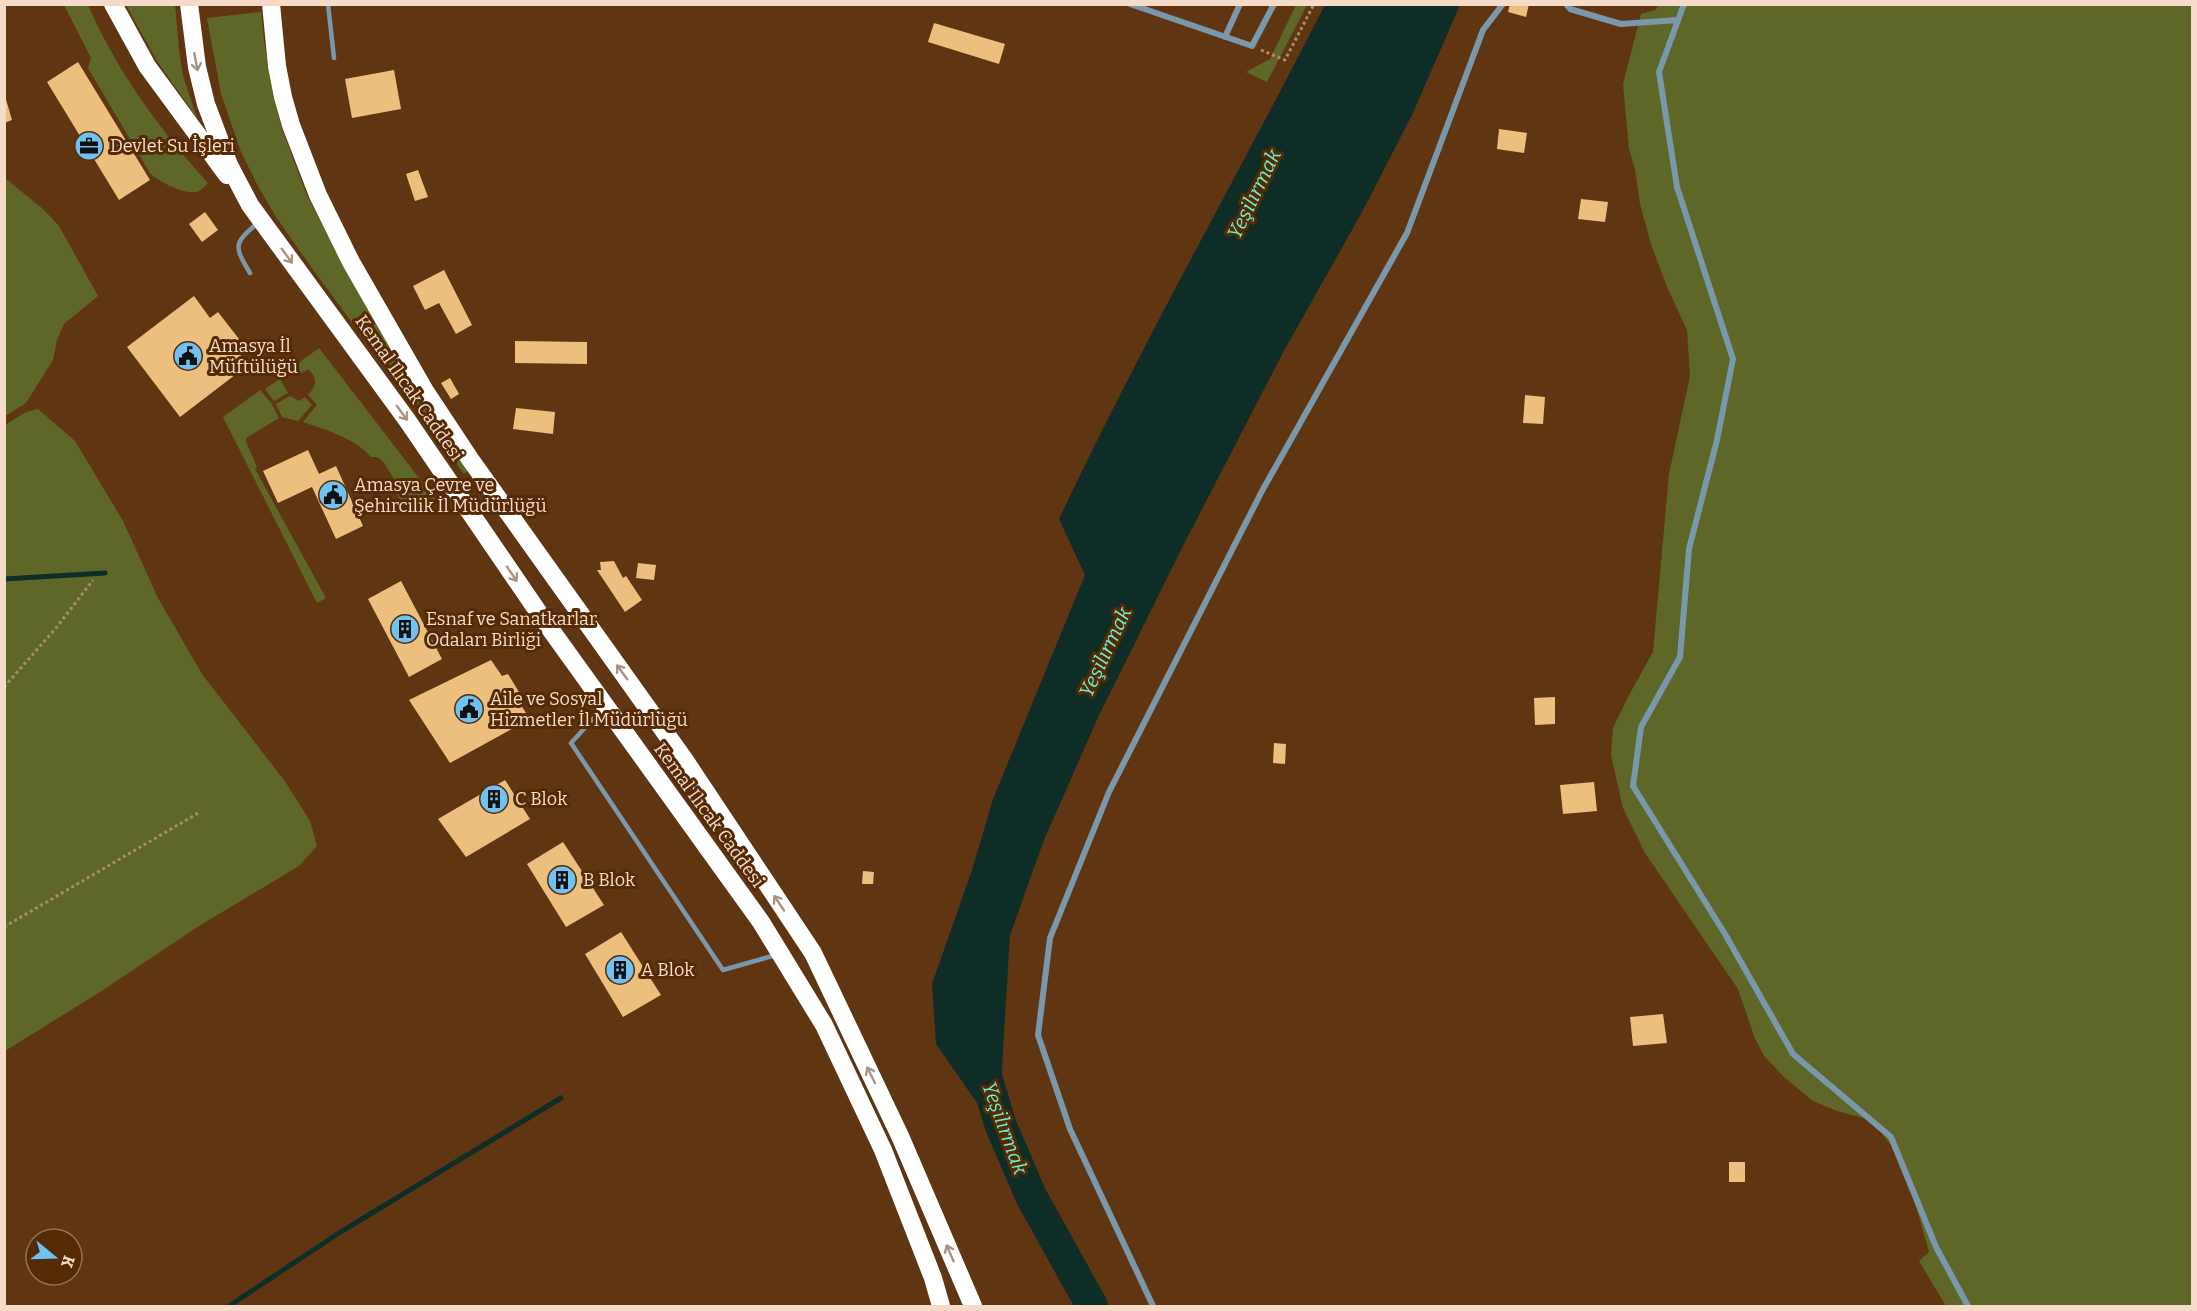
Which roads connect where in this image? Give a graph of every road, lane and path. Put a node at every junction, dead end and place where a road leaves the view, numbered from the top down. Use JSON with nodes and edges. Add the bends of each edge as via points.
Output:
{"nodes":[{"id":1,"x":113,"y":4,"type":"edge"},
{"id":2,"x":189,"y":4,"type":"edge"},
{"id":3,"x":271,"y":4,"type":"edge"},
{"id":4,"x":328,"y":4,"type":"edge"},
{"id":5,"x":1130,"y":4,"type":"edge"},
{"id":6,"x":1240,"y":4,"type":"edge"},
{"id":7,"x":1274,"y":4,"type":"edge"},
{"id":8,"x":1314,"y":4,"type":"edge"},
{"id":9,"x":1503,"y":4,"type":"edge"},
{"id":10,"x":1566,"y":4,"type":"edge"},
{"id":11,"x":1684,"y":4,"type":"edge"},
{"id":12,"x":1678,"y":20,"type":"junction"},
{"id":13,"x":1224,"y":37,"type":"junction"},
{"id":14,"x":1252,"y":46,"type":"junction"},
{"id":15,"x":334,"y":58,"type":"dead end"},
{"id":16,"x":255,"y":213,"type":"junction"},
{"id":17,"x":250,"y":273,"type":"dead end"},
{"id":18,"x":93,"y":580,"type":"dead end"},
{"id":19,"x":4,"y":687,"type":"edge"},
{"id":20,"x":604,"y":706,"type":"junction"},
{"id":21,"x":200,"y":812,"type":"dead end"},
{"id":22,"x":4,"y":927,"type":"edge"},
{"id":23,"x":780,"y":954,"type":"junction"},
{"id":24,"x":941,"y":1306,"type":"edge"},
{"id":25,"x":973,"y":1306,"type":"edge"},
{"id":26,"x":1153,"y":1306,"type":"edge"},
{"id":27,"x":1968,"y":1306,"type":"edge"}],
"edges":[{"from":1,"to":16,"type":"highway","via":[[157,81]]},
{"from":2,"to":16,"type":"highway","name":"Kemal Ilıcak Caddesi","one_way":true,"via":[[206,104],[229,165]]},
{"from":25,"to":3,"type":"highway","name":"Kemal Ilıcak Caddesi","one_way":true,"via":[[900,1136],[813,953],[684,759],[424,391],[351,262],[318,195],[291,125],[277,66]]},
{"from":4,"to":15,"type":"lane"},
{"from":5,"to":13,"type":"street"},
{"from":6,"to":13,"type":"street"},
{"from":7,"to":14,"type":"street"},
{"from":8,"to":14,"type":"path","via":[[1285,60]]},
{"from":9,"to":26,"type":"street","via":[[1483,30],[1407,233],[1235,543],[1109,792],[1050,938],[1038,1035],[1070,1129]]},
{"from":10,"to":12,"type":"street","via":[[1570,9],[1622,24]]},
{"from":11,"to":12,"type":"street"},
{"from":12,"to":27,"type":"street","via":[[1659,72],[1677,187],[1733,359],[1689,549],[1680,657],[1641,727],[1633,786],[1725,934],[1793,1054],[1891,1137],[1936,1247]]},
{"from":13,"to":14,"type":"street"},
{"from":16,"to":17,"type":"lane","via":[[238,246]]},
{"from":16,"to":20,"type":"highway","name":"Kemal Ilıcak Caddesi","one_way":true,"via":[[407,420]]},
{"from":18,"to":19,"type":"path"},
{"from":20,"to":23,"type":"highway","name":"Kemal Ilıcak Caddesi","via":[[761,922]]},
{"from":20,"to":23,"type":"lane","via":[[571,742],[723,970]]},
{"from":21,"to":22,"type":"path"},
{"from":23,"to":24,"type":"highway","name":"Kemal Ilıcak Caddesi","via":[[824,1025],[883,1150]]}]}
